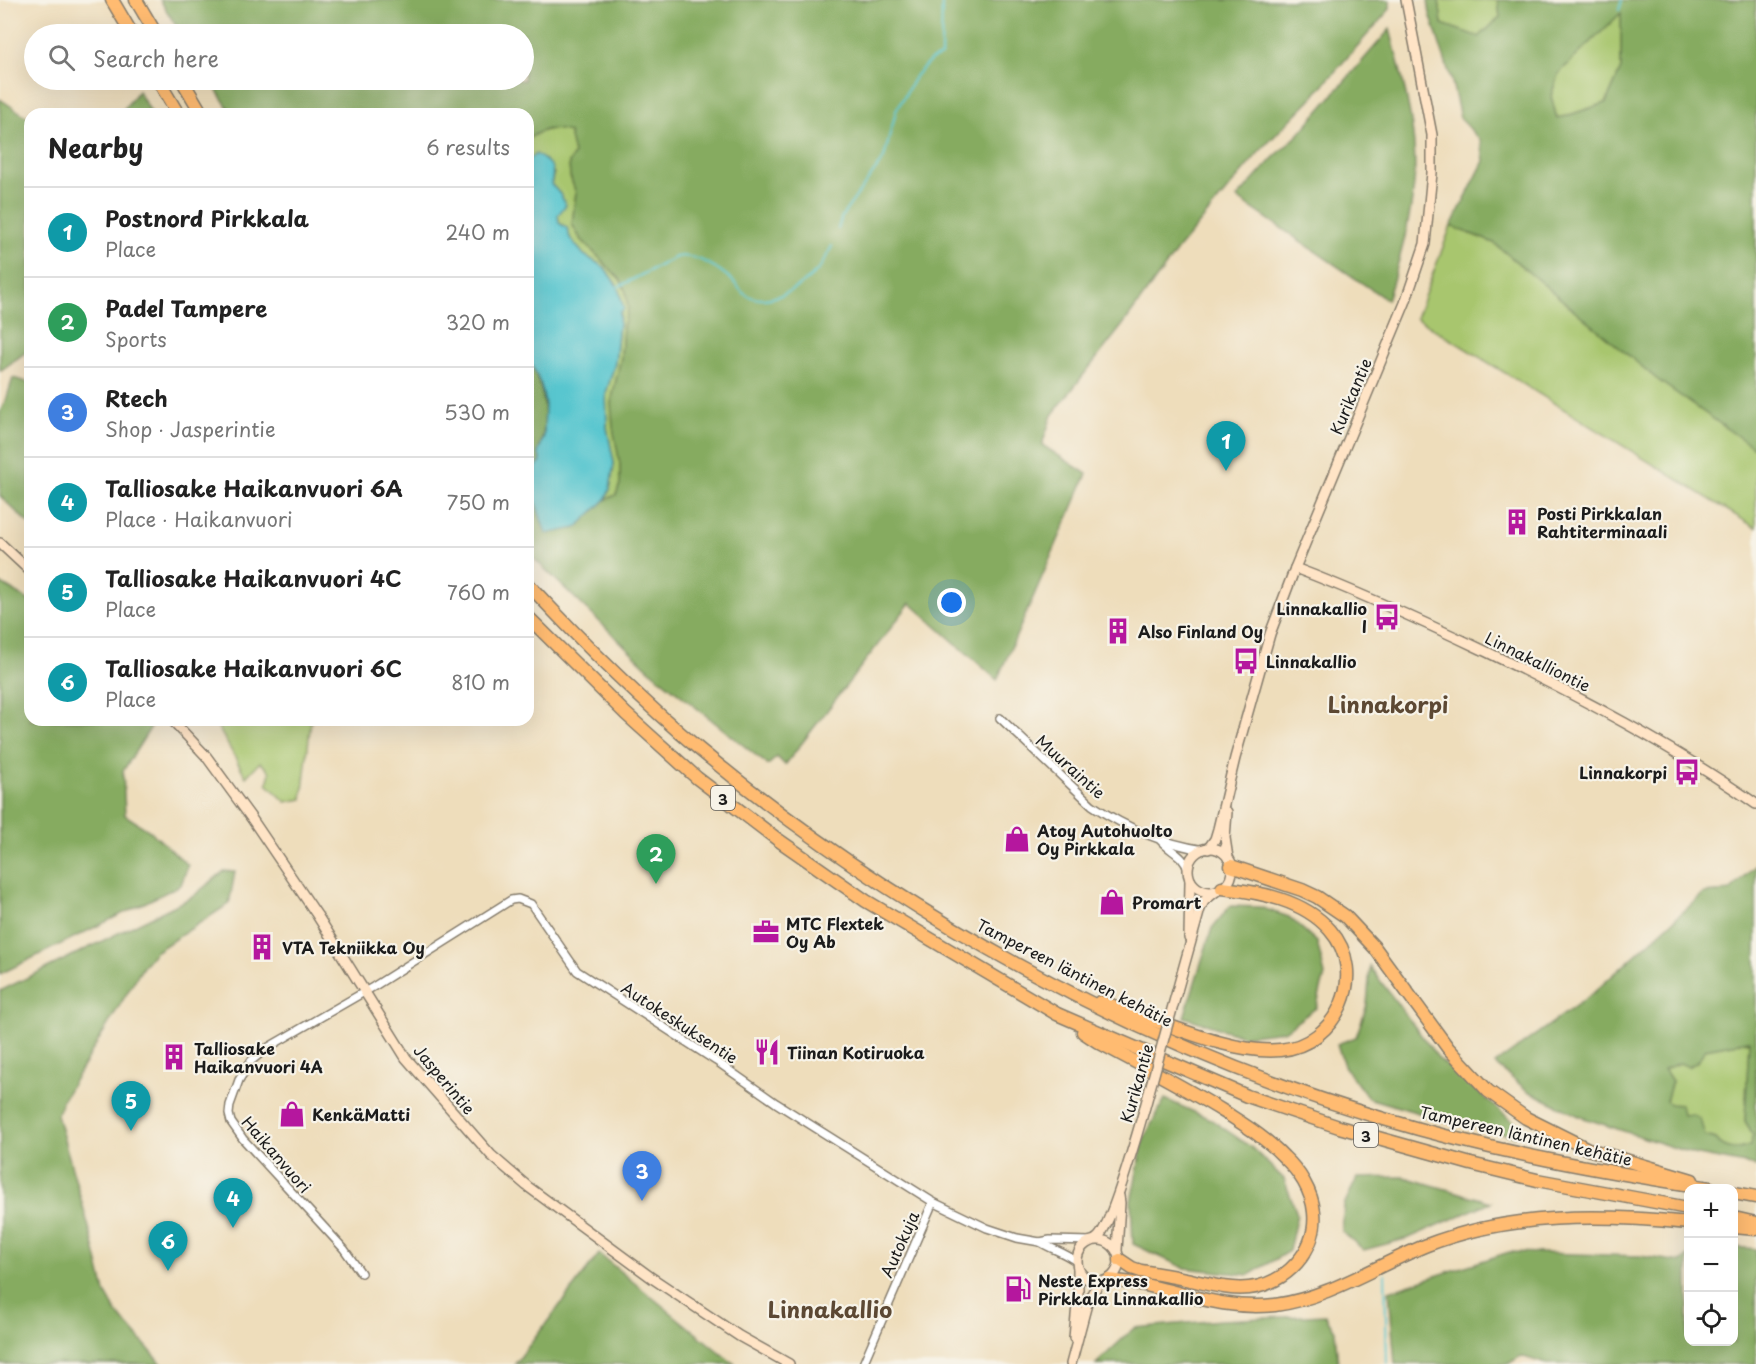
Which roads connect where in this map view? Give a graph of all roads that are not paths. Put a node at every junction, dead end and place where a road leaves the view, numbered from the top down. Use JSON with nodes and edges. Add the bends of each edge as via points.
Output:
{"nodes":[{"id":1,"x":112,"y":0,"type":"edge"},
{"id":2,"x":136,"y":0,"type":"edge"},
{"id":3,"x":1406,"y":0,"type":"edge"},
{"id":4,"x":126,"y":24,"type":"edge"},
{"id":5,"x":150,"y":24,"type":"edge"},
{"id":6,"x":164,"y":90,"type":"edge"},
{"id":7,"x":188,"y":90,"type":"edge"},
{"id":8,"x":174,"y":108,"type":"edge"},
{"id":9,"x":198,"y":108,"type":"edge"},
{"id":10,"x":0,"y":543,"type":"edge"},
{"id":11,"x":24,"y":565,"type":"edge"},
{"id":12,"x":1295,"y":568,"type":"junction"},
{"id":13,"x":534,"y":590,"type":"edge"},
{"id":14,"x":534,"y":623,"type":"edge"},
{"id":15,"x":1000,"y":718,"type":"dead end"},
{"id":16,"x":178,"y":726,"type":"edge"},
{"id":17,"x":1227,"y":794,"type":"junction"},
{"id":18,"x":1756,"y":804,"type":"edge"},
{"id":19,"x":1161,"y":841,"type":"junction"},
{"id":20,"x":1206,"y":849,"type":"junction"},
{"id":21,"x":1230,"y":863,"type":"junction"},
{"id":22,"x":1189,"y":874,"type":"junction"},
{"id":23,"x":1219,"y":890,"type":"junction"},
{"id":24,"x":1189,"y":945,"type":"junction"},
{"id":25,"x":364,"y":992,"type":"junction"},
{"id":26,"x":1079,"y":996,"type":"junction"},
{"id":27,"x":1057,"y":1014,"type":"junction"},
{"id":28,"x":1685,"y":1184,"type":"edge"},
{"id":29,"x":1704,"y":1184,"type":"edge"},
{"id":30,"x":1738,"y":1193,"type":"edge"},
{"id":31,"x":1119,"y":1194,"type":"junction"},
{"id":32,"x":1756,"y":1197,"type":"edge"},
{"id":33,"x":933,"y":1202,"type":"junction"},
{"id":34,"x":1684,"y":1207,"type":"edge"},
{"id":35,"x":1738,"y":1219,"type":"edge"},
{"id":36,"x":1684,"y":1223,"type":"edge"},
{"id":37,"x":1756,"y":1223,"type":"edge"},
{"id":38,"x":1738,"y":1227,"type":"edge"},
{"id":39,"x":1756,"y":1229,"type":"edge"},
{"id":40,"x":1093,"y":1240,"type":"junction"},
{"id":41,"x":1040,"y":1242,"type":"junction"},
{"id":42,"x":1119,"y":1255,"type":"junction"},
{"id":43,"x":1077,"y":1264,"type":"junction"},
{"id":44,"x":360,"y":1273,"type":"dead end"},
{"id":45,"x":1104,"y":1281,"type":"junction"},
{"id":46,"x":1076,"y":1347,"type":"junction"},
{"id":47,"x":789,"y":1364,"type":"edge"},
{"id":48,"x":863,"y":1364,"type":"edge"},
{"id":49,"x":1071,"y":1364,"type":"edge"}],
"edges":[{"from":1,"to":4,"type":"highway"},
{"from":2,"to":5,"type":"highway"},
{"from":3,"to":12,"type":"main road","name":"Kurikantie","via":[[1432,135],[1425,244],[1406,303]]},
{"from":6,"to":8,"type":"highway"},
{"from":7,"to":9,"type":"highway"},
{"from":10,"to":11,"type":"main road"},
{"from":12,"to":17,"type":"main road","name":"Kurikantie","via":[[1259,667]]},
{"from":12,"to":18,"type":"main road","name":"Linnakalliontie","via":[[1391,607],[1559,687],[1659,742]]},
{"from":13,"to":26,"type":"highway","name":"Tampereen läntinen kehätie","number":"3","via":[[639,696],[774,809],[829,849],[948,924]]},
{"from":14,"to":27,"type":"highway","number":"3","via":[[697,778],[768,832],[866,901]]},
{"from":15,"to":19,"type":"street","name":"Muuraintie","via":[[1092,805]]},
{"from":16,"to":25,"type":"main road","name":"Jasperintie","via":[[206,756],[252,819]]},
{"from":17,"to":20,"type":"main road","name":"Kurikantie","via":[[1215,838]]},
{"from":17,"to":21,"type":"main road","name":"Kurikantie"},
{"from":19,"to":20,"type":"street","name":"Muuraintie"},
{"from":19,"to":22,"type":"street","name":"Muuraintie","via":[[1177,852]]},
{"from":20,"to":21,"type":"main road","via":[[1221,852]]},
{"from":20,"to":22,"type":"main road","via":[[1193,857]]},
{"from":21,"to":23,"type":"main road","via":[[1229,880]]},
{"from":21,"to":29,"type":"highway","via":[[1302,890],[1345,916],[1375,948],[1468,1070],[1526,1118],[1588,1149]]},
{"from":22,"to":23,"type":"main road","via":[[1197,888]]},
{"from":22,"to":24,"type":"main road","name":"Kurikantie"},
{"from":23,"to":24,"type":"main road","name":"Kurikantie","via":[[1204,901]]},
{"from":23,"to":26,"type":"highway","via":[[1264,894],[1313,914],[1332,931],[1346,961],[1348,980],[1339,1011],[1326,1029],[1292,1048],[1260,1050],[1189,1033]]},
{"from":24,"to":31,"type":"main road","name":"Kurikantie","bridge":true},
{"from":25,"to":33,"type":"street","name":"Autokeskuksentie","via":[[518,899],[531,904],[577,971]]},
{"from":25,"to":44,"type":"street","name":"Haikanvuori","via":[[273,1044],[251,1061],[239,1080],[229,1114],[243,1139],[344,1249]]},
{"from":25,"to":47,"type":"main road","name":"Jasperintie","via":[[406,1058],[491,1155],[652,1278]]},
{"from":26,"to":28,"type":"highway","name":"Tampereen läntinen kehätie","number":"3","via":[[1195,1051],[1383,1119],[1477,1144]]},
{"from":27,"to":34,"type":"highway","number":"3","via":[[1247,1096],[1339,1127],[1504,1172]]},
{"from":27,"to":42,"type":"highway","via":[[1261,1136],[1294,1168],[1313,1205],[1314,1226],[1303,1255],[1276,1280],[1257,1286],[1220,1287],[1141,1271]]},
{"from":30,"to":32,"type":"highway"},
{"from":31,"to":40,"type":"main road","name":"Kurikantie","via":[[1102,1236]]},
{"from":31,"to":42,"type":"main road","name":"Kurikantie"},
{"from":33,"to":41,"type":"street","name":"Autokeskuksentie","via":[[987,1228]]},
{"from":33,"to":48,"type":"street","name":"Autokuja"},
{"from":35,"to":37,"type":"highway"},
{"from":36,"to":45,"type":"highway","via":[[1576,1217],[1497,1225],[1410,1252],[1329,1290],[1274,1305],[1228,1305],[1151,1286]]},
{"from":38,"to":39,"type":"highway"},
{"from":40,"to":41,"type":"street","name":"Autokeskuksentie"},
{"from":40,"to":42,"type":"main road","via":[[1108,1242]]},
{"from":40,"to":43,"type":"main road","via":[[1080,1249]]},
{"from":41,"to":43,"type":"street","name":"Autokeskuksentie","via":[[1065,1253]]},
{"from":42,"to":45,"type":"main road","via":[[1117,1272]]},
{"from":43,"to":45,"type":"main road","via":[[1085,1278]]},
{"from":43,"to":46,"type":"main road"},
{"from":45,"to":46,"type":"main road","via":[[1090,1297]]},
{"from":46,"to":49,"type":"main road"}]}
